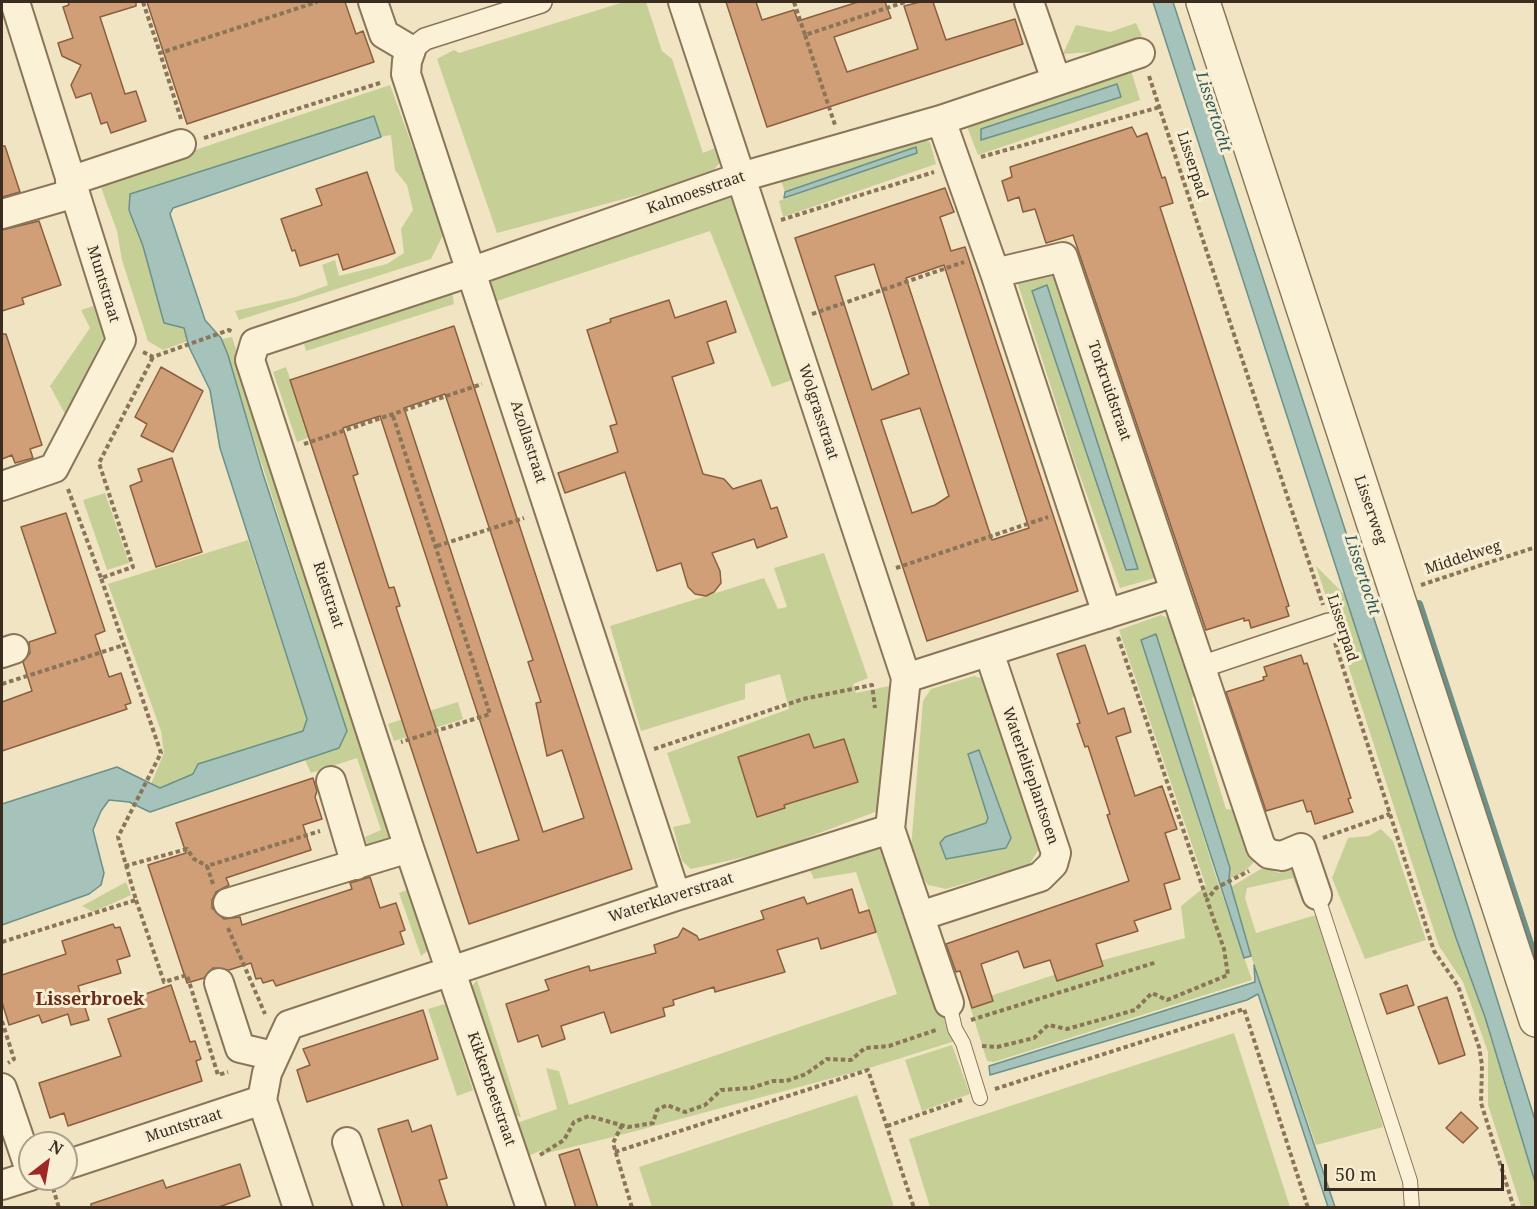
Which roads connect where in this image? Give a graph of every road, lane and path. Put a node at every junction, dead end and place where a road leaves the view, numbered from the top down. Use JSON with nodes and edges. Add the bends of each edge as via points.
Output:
{"nodes":[{"id":1,"x":15,"y":2,"type":"edge"},
{"id":2,"x":143,"y":2,"type":"edge"},
{"id":3,"x":317,"y":2,"type":"edge"},
{"id":4,"x":373,"y":2,"type":"edge"},
{"id":5,"x":541,"y":2,"type":"edge"},
{"id":6,"x":683,"y":2,"type":"edge"},
{"id":7,"x":794,"y":2,"type":"edge"},
{"id":8,"x":905,"y":2,"type":"edge"},
{"id":9,"x":1029,"y":2,"type":"edge"},
{"id":10,"x":1203,"y":2,"type":"edge"},
{"id":11,"x":805,"y":35,"type":"junction"},
{"id":12,"x":160,"y":53,"type":"junction"},
{"id":13,"x":1140,"y":53,"type":"joint"},
{"id":14,"x":409,"y":62,"type":"junction"},
{"id":15,"x":1056,"y":80,"type":"junction"},
{"id":16,"x":941,"y":120,"type":"junction"},
{"id":17,"x":185,"y":143,"type":"junction"},
{"id":18,"x":842,"y":148,"type":"junction"},
{"id":19,"x":741,"y":177,"type":"junction"},
{"id":20,"x":72,"y":187,"type":"junction"},
{"id":21,"x":2,"y":214,"type":"edge"},
{"id":22,"x":992,"y":263,"type":"junction"},
{"id":23,"x":472,"y":271,"type":"junction"},
{"id":24,"x":789,"y":322,"type":"junction"},
{"id":25,"x":229,"y":330,"type":"dead end"},
{"id":26,"x":255,"y":343,"type":"joint"},
{"id":27,"x":506,"y":376,"type":"junction"},
{"id":28,"x":393,"y":416,"type":"junction"},
{"id":29,"x":281,"y":451,"type":"junction"},
{"id":30,"x":54,"y":468,"type":"junction"},
{"id":31,"x":2,"y":486,"type":"edge"},
{"id":32,"x":1073,"y":509,"type":"junction"},
{"id":33,"x":550,"y":510,"type":"junction"},
{"id":34,"x":436,"y":546,"type":"junction"},
{"id":35,"x":1536,"y":547,"type":"edge"},
{"id":36,"x":872,"y":575,"type":"junction"},
{"id":37,"x":101,"y":578,"type":"junction"},
{"id":38,"x":1175,"y":592,"type":"junction"},
{"id":39,"x":1397,"y":593,"type":"junction"},
{"id":40,"x":1108,"y":614,"type":"junction"},
{"id":41,"x":1329,"y":624,"type":"junction"},
{"id":42,"x":124,"y":645,"type":"junction"},
{"id":43,"x":988,"y":652,"type":"junction"},
{"id":44,"x":1201,"y":667,"type":"junction"},
{"id":45,"x":906,"y":678,"type":"junction"},
{"id":46,"x":2,"y":684,"type":"edge"},
{"id":47,"x":876,"y":713,"type":"dead end"},
{"id":48,"x":377,"y":749,"type":"junction"},
{"id":49,"x":631,"y":757,"type":"junction"},
{"id":50,"x":331,"y":781,"type":"dead end"},
{"id":51,"x":1390,"y":814,"type":"junction"},
{"id":52,"x":890,"y":828,"type":"junction"},
{"id":53,"x":409,"y":848,"type":"junction"},
{"id":54,"x":1301,"y":848,"type":"junction"},
{"id":55,"x":357,"y":865,"type":"junction"},
{"id":56,"x":125,"y":866,"type":"junction"},
{"id":57,"x":207,"y":866,"type":"dead end"},
{"id":58,"x":1231,"y":881,"type":"dead end"},
{"id":59,"x":1317,"y":895,"type":"joint"},
{"id":60,"x":676,"y":896,"type":"junction"},
{"id":61,"x":136,"y":900,"type":"junction"},
{"id":62,"x":1207,"y":900,"type":"junction"},
{"id":63,"x":228,"y":903,"type":"dead end"},
{"id":64,"x":920,"y":916,"type":"junction"},
{"id":65,"x":2,"y":942,"type":"edge"},
{"id":66,"x":1157,"y":962,"type":"dead end"},
{"id":67,"x":452,"y":971,"type":"junction"},
{"id":68,"x":219,"y":983,"type":"dead end"},
{"id":69,"x":952,"y":1016,"type":"junction"},
{"id":70,"x":1536,"y":1020,"type":"edge"},
{"id":71,"x":2,"y":1021,"type":"edge"},
{"id":72,"x":963,"y":1043,"type":"junction"},
{"id":73,"x":270,"y":1066,"type":"junction"},
{"id":74,"x":2,"y":1068,"type":"edge"},
{"id":75,"x":2,"y":1088,"type":"edge"},
{"id":76,"x":980,"y":1096,"type":"junction"},
{"id":77,"x":262,"y":1100,"type":"junction"},
{"id":78,"x":622,"y":1125,"type":"junction"},
{"id":79,"x":887,"y":1126,"type":"junction"},
{"id":80,"x":18,"y":1135,"type":"edge"},
{"id":81,"x":347,"y":1142,"type":"dead end"},
{"id":82,"x":615,"y":1152,"type":"junction"},
{"id":83,"x":78,"y":1161,"type":"edge"},
{"id":84,"x":516,"y":1164,"type":"junction"},
{"id":85,"x":18,"y":1180,"type":"edge"},
{"id":86,"x":2,"y":1185,"type":"edge"},
{"id":87,"x":54,"y":1191,"type":"edge"},
{"id":88,"x":59,"y":1208,"type":"edge"},
{"id":89,"x":298,"y":1208,"type":"edge"},
{"id":90,"x":369,"y":1208,"type":"edge"},
{"id":91,"x":531,"y":1208,"type":"edge"},
{"id":92,"x":632,"y":1208,"type":"edge"},
{"id":93,"x":914,"y":1208,"type":"edge"},
{"id":94,"x":1308,"y":1208,"type":"edge"},
{"id":95,"x":1412,"y":1208,"type":"edge"},
{"id":96,"x":1514,"y":1208,"type":"edge"}],
"edges":[{"from":1,"to":20,"type":"street","name":"Muntstraat"},
{"from":2,"to":12,"type":"path"},
{"from":3,"to":12,"type":"path"},
{"from":4,"to":14,"type":"street","via":[[384,34]]},
{"from":5,"to":14,"type":"street","via":[[425,39]]},
{"from":6,"to":19,"type":"street","name":"Wolgrasstraat"},
{"from":7,"to":11,"type":"path"},
{"from":8,"to":11,"type":"path"},
{"from":9,"to":15,"type":"street"},
{"from":10,"to":39,"type":"street","name":"Lisserweg"},
{"from":11,"to":18,"type":"path"},
{"from":12,"to":17,"type":"path"},
{"from":13,"to":15,"type":"street","name":"Kalmoesstraat"},
{"from":13,"to":41,"type":"path","name":"Lisserpad"},
{"from":14,"to":17,"type":"path"},
{"from":14,"to":23,"type":"street","name":"Azollastraat"},
{"from":15,"to":16,"type":"street","name":"Kalmoesstraat"},
{"from":16,"to":18,"type":"street","name":"Kalmoesstraat"},
{"from":16,"to":22,"type":"street"},
{"from":17,"to":20,"type":"street"},
{"from":18,"to":19,"type":"street","name":"Kalmoesstraat"},
{"from":19,"to":23,"type":"street","name":"Kalmoesstraat"},
{"from":19,"to":24,"type":"street","name":"Wolgrasstraat"},
{"from":20,"to":21,"type":"street"},
{"from":20,"to":30,"type":"street","name":"Muntstraat","via":[[121,340]]},
{"from":22,"to":24,"type":"path"},
{"from":22,"to":32,"type":"street"},
{"from":22,"to":38,"type":"street","name":"Torkruidstraat","via":[[1063,256]]},
{"from":23,"to":26,"type":"street","name":"Kalmoesstraat"},
{"from":23,"to":27,"type":"street","name":"Azollastraat"},
{"from":24,"to":36,"type":"street","name":"Wolgrasstraat"},
{"from":25,"to":37,"type":"path","via":[[153,357],[99,463],[133,567]]},
{"from":26,"to":29,"type":"street","name":"Rietstraat","via":[[250,360]]},
{"from":27,"to":28,"type":"path"},
{"from":27,"to":33,"type":"street","name":"Azollastraat"},
{"from":28,"to":29,"type":"path"},
{"from":28,"to":34,"type":"path"},
{"from":29,"to":48,"type":"street","name":"Rietstraat"},
{"from":30,"to":31,"type":"street"},
{"from":30,"to":37,"type":"path","via":[[65,481]]},
{"from":32,"to":36,"type":"path"},
{"from":32,"to":40,"type":"street"},
{"from":33,"to":34,"type":"path"},
{"from":33,"to":49,"type":"street","name":"Azollastraat"},
{"from":34,"to":48,"type":"path","via":[[490,714]]},
{"from":35,"to":39,"type":"path","name":"Middelweg"},
{"from":36,"to":45,"type":"street","name":"Wolgrasstraat"},
{"from":37,"to":42,"type":"path"},
{"from":38,"to":40,"type":"street"},
{"from":38,"to":44,"type":"street","name":"Torkruidstraat"},
{"from":39,"to":70,"type":"street","name":"Lisserweg"},
{"from":40,"to":43,"type":"street"},
{"from":40,"to":62,"type":"path"},
{"from":41,"to":44,"type":"street"},
{"from":41,"to":51,"type":"path","name":"Lisserpad"},
{"from":42,"to":46,"type":"path"},
{"from":42,"to":56,"type":"path","via":[[161,753],[118,837]]},
{"from":43,"to":45,"type":"street"},
{"from":43,"to":64,"type":"street","name":"Waterlelieplantsoen","via":[[1056,854],[1053,864],[1040,878]]},
{"from":44,"to":54,"type":"street","name":"Torkruidstraat","via":[[1261,847],[1269,854],[1282,856]]},
{"from":45,"to":52,"type":"street","name":"Wolgrasstraat"},
{"from":47,"to":49,"type":"path","via":[[872,685],[803,699]]},
{"from":48,"to":53,"type":"street","name":"Rietstraat"},
{"from":49,"to":60,"type":"street","name":"Azollastraat"},
{"from":50,"to":55,"type":"street"},
{"from":51,"to":54,"type":"path"},
{"from":51,"to":96,"type":"path","name":"Lisserpad","via":[[1434,951],[1458,986],[1479,1047],[1481,1103]]},
{"from":52,"to":60,"type":"street","name":"Waterklaverstraat"},
{"from":52,"to":64,"type":"street"},
{"from":53,"to":55,"type":"street"},
{"from":53,"to":67,"type":"street","name":"Rietstraat"},
{"from":54,"to":59,"type":"street"},
{"from":55,"to":63,"type":"street"},
{"from":56,"to":57,"type":"path","via":[[186,849]]},
{"from":56,"to":61,"type":"path"},
{"from":58,"to":62,"type":"path"},
{"from":59,"to":95,"type":"lane","via":[[1410,1181]]},
{"from":60,"to":67,"type":"street","name":"Waterklaverstraat"},
{"from":61,"to":65,"type":"path"},
{"from":61,"to":73,"type":"path","via":[[164,982],[187,975],[218,1075],[240,1068]]},
{"from":62,"to":72,"type":"path","via":[[1224,949],[1228,975],[1167,1000],[1152,993],[1136,1010],[1067,1029],[1048,1025],[1034,1038],[997,1047]]},
{"from":64,"to":69,"type":"street"},
{"from":66,"to":69,"type":"path","via":[[977,1017]]},
{"from":67,"to":73,"type":"street","via":[[289,1025]]},
{"from":67,"to":84,"type":"street","name":"Kikkerbeetstraat"},
{"from":68,"to":73,"type":"street","via":[[240,1047]]},
{"from":69,"to":72,"type":"lane"},
{"from":69,"to":78,"type":"path","via":[[889,1046],[865,1047],[851,1060],[827,1059],[806,1074],[786,1081],[721,1090],[705,1104],[685,1112],[667,1106],[657,1110],[653,1123],[628,1128]]},
{"from":71,"to":74,"type":"path","via":[[14,1059]]},
{"from":72,"to":76,"type":"lane"},
{"from":73,"to":77,"type":"street"},
{"from":75,"to":80,"type":"street"},
{"from":76,"to":79,"type":"path"},
{"from":76,"to":94,"type":"path","via":[[1244,1009]]},
{"from":77,"to":83,"type":"street","name":"Muntstraat"},
{"from":77,"to":89,"type":"street"},
{"from":78,"to":82,"type":"path","via":[[613,1143]]},
{"from":78,"to":84,"type":"path","via":[[589,1116],[574,1122],[564,1140],[543,1154]]},
{"from":79,"to":82,"type":"path","via":[[868,1070]]},
{"from":79,"to":93,"type":"path"},
{"from":81,"to":90,"type":"street"},
{"from":82,"to":92,"type":"path"},
{"from":84,"to":91,"type":"street","name":"Kikkerbeetstraat"},
{"from":85,"to":86,"type":"street"},
{"from":87,"to":88,"type":"path"}]}
